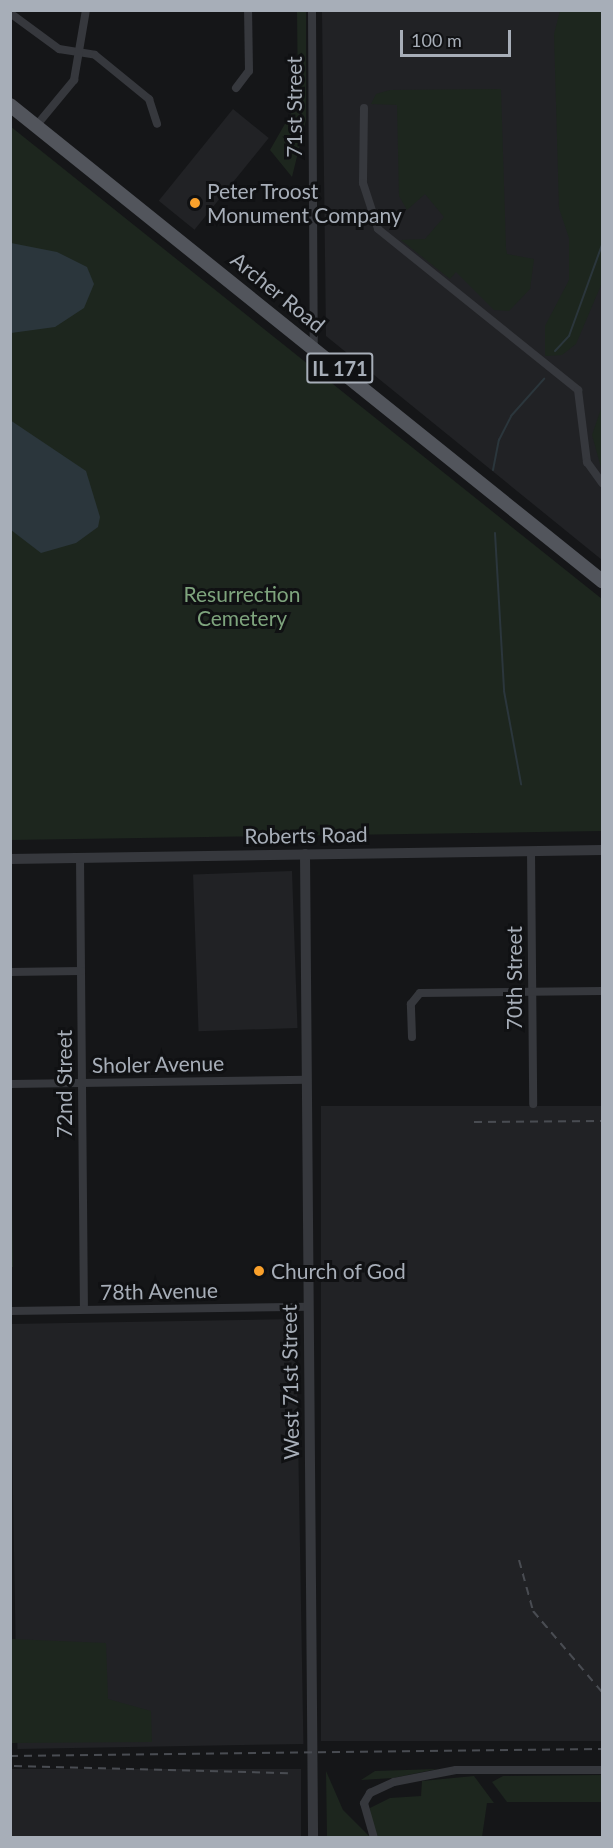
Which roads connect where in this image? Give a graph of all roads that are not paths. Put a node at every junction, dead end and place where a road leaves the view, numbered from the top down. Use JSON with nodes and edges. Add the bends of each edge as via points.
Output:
{"nodes":[{"id":1,"x":86,"y":10,"type":"edge"},
{"id":2,"x":248,"y":10,"type":"edge"},
{"id":3,"x":312,"y":10,"type":"edge"},
{"id":4,"x":10,"y":13,"type":"edge"},
{"id":5,"x":81,"y":51,"type":"junction"},
{"id":6,"x":236,"y":88,"type":"dead end"},
{"id":7,"x":10,"y":105,"type":"edge"},
{"id":8,"x":364,"y":108,"type":"dead end"},
{"id":9,"x":157,"y":124,"type":"dead end"},
{"id":10,"x":36,"y":126,"type":"junction"},
{"id":11,"x":314,"y":346,"type":"junction"},
{"id":12,"x":603,"y":483,"type":"edge"},
{"id":13,"x":603,"y":581,"type":"edge"},
{"id":14,"x":603,"y":850,"type":"edge"},
{"id":15,"x":531,"y":851,"type":"junction"},
{"id":16,"x":305,"y":854,"type":"junction"},
{"id":17,"x":80,"y":857,"type":"junction"},
{"id":18,"x":10,"y":859,"type":"edge"},
{"id":19,"x":81,"y":971,"type":"junction"},
{"id":20,"x":10,"y":972,"type":"edge"},
{"id":21,"x":603,"y":991,"type":"edge"},
{"id":22,"x":532,"y":992,"type":"junction"},
{"id":23,"x":412,"y":1037,"type":"dead end"},
{"id":24,"x":307,"y":1080,"type":"junction"},
{"id":25,"x":82,"y":1083,"type":"junction"},
{"id":26,"x":10,"y":1084,"type":"edge"},
{"id":27,"x":533,"y":1104,"type":"dead end"},
{"id":28,"x":308,"y":1306,"type":"junction"},
{"id":29,"x":84,"y":1310,"type":"junction"},
{"id":30,"x":10,"y":1311,"type":"edge"},
{"id":31,"x":603,"y":1770,"type":"edge"},
{"id":32,"x":313,"y":1838,"type":"edge"},
{"id":33,"x":374,"y":1838,"type":"edge"}],
"edges":[{"from":1,"to":5,"type":"street"},
{"from":2,"to":6,"type":"street","via":[[249,71]]},
{"from":3,"to":11,"type":"street","name":"71st Street"},
{"from":4,"to":5,"type":"street","via":[[59,49]]},
{"from":5,"to":9,"type":"street","via":[[95,56],[149,99]]},
{"from":5,"to":10,"type":"street","via":[[74,81]]},
{"from":7,"to":10,"type":"main road","name":"Archer Road","number":"IL 171"},
{"from":8,"to":12,"type":"street","via":[[363,183],[378,230],[578,390],[587,462]]},
{"from":10,"to":11,"type":"main road","name":"Archer Road","number":"IL 171"},
{"from":11,"to":13,"type":"main road","name":"Archer Road","number":"IL 171"},
{"from":14,"to":15,"type":"street","name":"Roberts Road"},
{"from":15,"to":16,"type":"street","name":"Roberts Road"},
{"from":15,"to":22,"type":"street","name":"70th Street"},
{"from":16,"to":17,"type":"street","name":"Roberts Road"},
{"from":16,"to":24,"type":"street","name":"West 71st Street"},
{"from":17,"to":18,"type":"street","name":"Roberts Road"},
{"from":17,"to":19,"type":"street","name":"72nd Street"},
{"from":19,"to":20,"type":"street"},
{"from":19,"to":25,"type":"street","name":"72nd Street"},
{"from":21,"to":22,"type":"street"},
{"from":22,"to":23,"type":"street","via":[[420,993],[411,1004]]},
{"from":22,"to":27,"type":"street","name":"70th Street"},
{"from":24,"to":25,"type":"street","name":"Sholer Avenue"},
{"from":24,"to":28,"type":"street","name":"West 71st Street"},
{"from":25,"to":26,"type":"street","name":"Sholer Avenue"},
{"from":25,"to":29,"type":"street","name":"72nd Street"},
{"from":28,"to":29,"type":"street","name":"78th Avenue"},
{"from":28,"to":32,"type":"street","name":"West 71st Street"},
{"from":29,"to":30,"type":"street","name":"78th Avenue"},
{"from":31,"to":33,"type":"street","via":[[456,1770],[394,1782],[370,1793],[364,1803]]}]}
